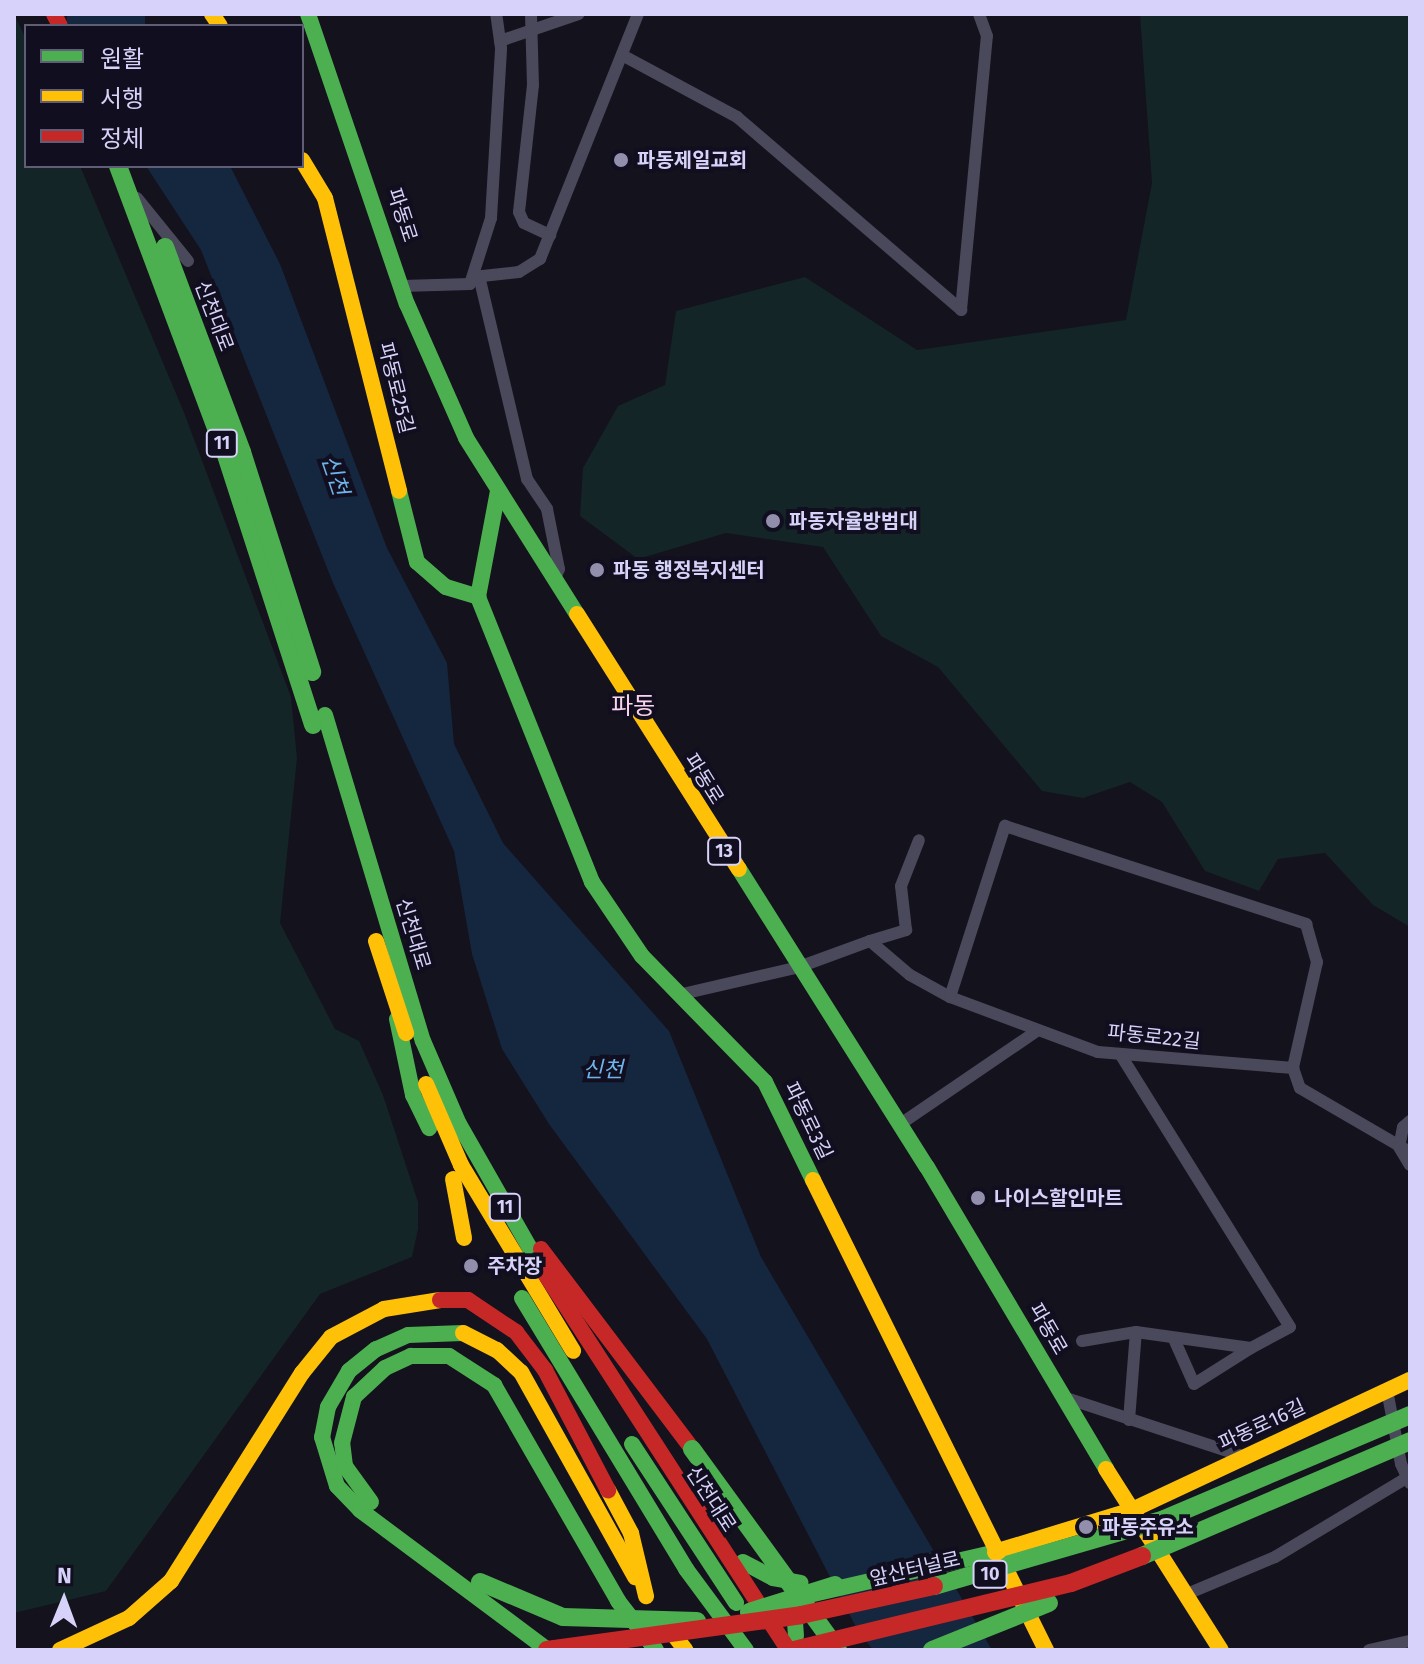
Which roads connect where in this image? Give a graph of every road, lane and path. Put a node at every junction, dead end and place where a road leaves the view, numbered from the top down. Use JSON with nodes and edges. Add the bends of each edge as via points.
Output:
{"nodes":[{"id":1,"x":308,"y":14,"type":"edge"},
{"id":2,"x":496,"y":14,"type":"edge"},
{"id":3,"x":531,"y":14,"type":"edge"},
{"id":4,"x":579,"y":14,"type":"edge"},
{"id":5,"x":638,"y":14,"type":"edge"},
{"id":6,"x":979,"y":14,"type":"edge"},
{"id":7,"x":533,"y":30,"type":"junction"},
{"id":8,"x":500,"y":41,"type":"junction"},
{"id":9,"x":622,"y":55,"type":"junction"},
{"id":10,"x":304,"y":163,"type":"edge"},
{"id":11,"x":114,"y":168,"type":"edge"},
{"id":12,"x":119,"y":168,"type":"edge"},
{"id":13,"x":134,"y":168,"type":"edge"},
{"id":14,"x":550,"y":235,"type":"junction"},
{"id":15,"x":188,"y":261,"type":"dead end"},
{"id":16,"x":476,"y":276,"type":"junction"},
{"id":17,"x":402,"y":286,"type":"junction"},
{"id":18,"x":498,"y":491,"type":"junction"},
{"id":19,"x":554,"y":580,"type":"junction"},
{"id":20,"x":478,"y":597,"type":"junction"},
{"id":21,"x":319,"y":720,"type":"junction"},
{"id":22,"x":919,"y":840,"type":"dead end"},
{"id":23,"x":389,"y":934,"type":"junction"},
{"id":24,"x":870,"y":941,"type":"junction"},
{"id":25,"x":799,"y":967,"type":"junction"},
{"id":26,"x":678,"y":995,"type":"junction"},
{"id":27,"x":950,"y":997,"type":"junction"},
{"id":28,"x":393,"y":999,"type":"junction"},
{"id":29,"x":1037,"y":1031,"type":"junction"},
{"id":30,"x":1121,"y":1056,"type":"junction"},
{"id":31,"x":1293,"y":1068,"type":"junction"},
{"id":32,"x":1410,"y":1121,"type":"edge"},
{"id":33,"x":899,"y":1125,"type":"junction"},
{"id":34,"x":1405,"y":1149,"type":"edge"},
{"id":35,"x":1410,"y":1165,"type":"edge"},
{"id":36,"x":453,"y":1179,"type":"junction"},
{"id":37,"x":464,"y":1238,"type":"dead end"},
{"id":38,"x":537,"y":1245,"type":"junction"},
{"id":39,"x":505,"y":1299,"type":"dead end"},
{"id":40,"x":1136,"y":1332,"type":"junction"},
{"id":41,"x":546,"y":1338,"type":"junction"},
{"id":42,"x":1174,"y":1339,"type":"junction"},
{"id":43,"x":1082,"y":1341,"type":"dead end"},
{"id":44,"x":1251,"y":1348,"type":"junction"},
{"id":45,"x":1410,"y":1380,"type":"edge"},
{"id":46,"x":1387,"y":1390,"type":"junction"},
{"id":47,"x":1063,"y":1397,"type":"junction"},
{"id":48,"x":1410,"y":1415,"type":"edge"},
{"id":49,"x":1129,"y":1420,"type":"junction"},
{"id":50,"x":1410,"y":1441,"type":"edge"},
{"id":51,"x":1247,"y":1457,"type":"junction"},
{"id":52,"x":1409,"y":1479,"type":"edge"},
{"id":53,"x":1132,"y":1510,"type":"junction"},
{"id":54,"x":1146,"y":1557,"type":"junction"},
{"id":55,"x":746,"y":1566,"type":"junction"},
{"id":56,"x":826,"y":1587,"type":"junction"},
{"id":57,"x":1187,"y":1594,"type":"junction"},
{"id":58,"x":646,"y":1596,"type":"junction"},
{"id":59,"x":743,"y":1619,"type":"junction"},
{"id":60,"x":1407,"y":1644,"type":"edge"},
{"id":61,"x":796,"y":1647,"type":"edge"},
{"id":62,"x":60,"y":1650,"type":"edge"},
{"id":63,"x":547,"y":1650,"type":"edge"},
{"id":64,"x":656,"y":1650,"type":"edge"},
{"id":65,"x":685,"y":1650,"type":"edge"},
{"id":66,"x":746,"y":1650,"type":"edge"},
{"id":67,"x":770,"y":1650,"type":"edge"},
{"id":68,"x":838,"y":1650,"type":"edge"},
{"id":69,"x":932,"y":1650,"type":"edge"},
{"id":70,"x":1046,"y":1650,"type":"edge"},
{"id":71,"x":1221,"y":1650,"type":"edge"},
{"id":72,"x":1369,"y":1650,"type":"edge"}],
"edges":[{"from":1,"to":17,"type":"main road","name":"파동로","number":"13"},
{"from":2,"to":8,"type":"street"},
{"from":3,"to":7,"type":"street"},
{"from":4,"to":7,"type":"street"},
{"from":5,"to":9,"type":"street"},
{"from":6,"to":9,"type":"street","via":[[987,36],[961,310],[737,117]]},
{"from":7,"to":8,"type":"street"},
{"from":7,"to":14,"type":"street","via":[[533,85],[519,212],[524,223]]},
{"from":8,"to":16,"type":"street","via":[[491,218]]},
{"from":9,"to":14,"type":"street"},
{"from":10,"to":20,"type":"main road","name":"파동로25길","via":[[325,198],[417,562],[446,587]]},
{"from":11,"to":15,"type":"street"},
{"from":12,"to":21,"type":"main road","name":"신천대로","number":"11","bridge":true},
{"from":13,"to":21,"type":"main road","name":"신천대로","number":"11","bridge":true,"via":[[242,452]]},
{"from":14,"to":16,"type":"street","via":[[540,259],[519,272]]},
{"from":16,"to":17,"type":"street","via":[[470,284]]},
{"from":16,"to":19,"type":"street","via":[[527,479],[547,509],[559,569]]},
{"from":17,"to":18,"type":"main road","name":"파동로","number":"13","via":[[437,379]]},
{"from":18,"to":19,"type":"main road","name":"파동로","number":"13"},
{"from":18,"to":20,"type":"main road"},
{"from":19,"to":25,"type":"main road","name":"파동로","number":"13"},
{"from":20,"to":26,"type":"main road","name":"파동로3길","via":[[592,882],[642,956]]},
{"from":21,"to":23,"type":"main road","name":"신천대로","number":"11"},
{"from":21,"to":28,"type":"main road","name":"신천대로","number":"11"},
{"from":22,"to":24,"type":"street","via":[[901,886],[906,930]]},
{"from":23,"to":38,"type":"main road","number":"11"},
{"from":23,"to":61,"type":"main road","name":"신천대로","number":"11","via":[[423,1041],[459,1124],[510,1217],[683,1495]]},
{"from":24,"to":25,"type":"street"},
{"from":24,"to":27,"type":"street","name":"파동로22길","via":[[910,975]]},
{"from":25,"to":26,"type":"street"},
{"from":25,"to":33,"type":"main road","name":"파동로","number":"13"},
{"from":26,"to":70,"type":"main road","name":"파동로3길","via":[[765,1082]]},
{"from":27,"to":29,"type":"street","name":"파동로22길"},
{"from":27,"to":31,"type":"street","via":[[1005,826],[1306,924],[1317,962]]},
{"from":28,"to":36,"type":"main road","number":"11","via":[[413,1095]]},
{"from":28,"to":59,"type":"main road","name":"신천대로","number":"11","via":[[461,1165],[519,1266]]},
{"from":29,"to":30,"type":"street","name":"파동로22길"},
{"from":29,"to":33,"type":"street"},
{"from":30,"to":31,"type":"street","name":"파동로22길"},
{"from":30,"to":44,"type":"street","via":[[1290,1327]]},
{"from":31,"to":34,"type":"street","via":[[1300,1088]]},
{"from":32,"to":34,"type":"street","via":[[1403,1127]]},
{"from":33,"to":47,"type":"main road","name":"파동로","number":"13"},
{"from":34,"to":35,"type":"street"},
{"from":36,"to":37,"type":"main road"},
{"from":36,"to":41,"type":"main road","number":"11"},
{"from":38,"to":55,"type":"main road","number":"11"},
{"from":38,"to":68,"type":"main road","bridge":true},
{"from":39,"to":41,"type":"main road"},
{"from":40,"to":42,"type":"street"},
{"from":40,"to":43,"type":"street"},
{"from":40,"to":49,"type":"street"},
{"from":41,"to":66,"type":"main road","number":"11","via":[[686,1569]]},
{"from":42,"to":44,"type":"street"},
{"from":42,"to":44,"type":"street","via":[[1194,1384]]},
{"from":45,"to":46,"type":"street"},
{"from":46,"to":51,"type":"main road","name":"파동로16길"},
{"from":46,"to":52,"type":"street"},
{"from":47,"to":49,"type":"street"},
{"from":47,"to":53,"type":"main road","name":"파동로","number":"13"},
{"from":48,"to":59,"type":"main road","name":"앞산터널로","number":"10","bridge":true,"via":[[1249,1487],[1057,1554],[925,1591]]},
{"from":49,"to":51,"type":"street"},
{"from":50,"to":54,"type":"main road","number":"10","bridge":true},
{"from":51,"to":53,"type":"main road","name":"파동로16길"},
{"from":52,"to":57,"type":"street","via":[[1275,1557]]},
{"from":53,"to":56,"type":"main road","name":"파동로16길","bridge":true,"via":[[996,1552]]},
{"from":53,"to":57,"type":"main road","name":"파동로","number":"13"},
{"from":54,"to":61,"type":"main road","number":"10","bridge":true,"via":[[1023,1598]]},
{"from":54,"to":69,"type":"main road","bridge":true,"via":[[1092,1585]]},
{"from":55,"to":56,"type":"main road"},
{"from":55,"to":61,"type":"main road","number":"11"},
{"from":56,"to":59,"type":"main road","name":"파동로16길","bridge":true},
{"from":56,"to":61,"type":"main road","via":[[794,1608]]},
{"from":57,"to":71,"type":"main road","name":"파동로","number":"13"},
{"from":58,"to":62,"type":"main road","via":[[631,1533],[545,1370],[516,1332],[468,1300],[421,1300],[384,1309],[331,1337],[302,1373],[171,1581],[129,1618]]},
{"from":58,"to":63,"type":"main road","via":[[521,1372],[470,1334],[438,1330],[408,1335],[376,1349],[349,1371],[328,1407],[322,1437],[327,1466],[360,1510]]},
{"from":58,"to":65,"type":"main road"},
{"from":59,"to":63,"type":"main road","name":"앞산터널로","number":"10","bridge":true},
{"from":59,"to":64,"type":"main road","bridge":true,"via":[[563,1617],[480,1582],[358,1490],[345,1466],[342,1443],[354,1397],[368,1380],[411,1356],[449,1356],[494,1385],[618,1601]]},
{"from":59,"to":67,"type":"main road","name":"신천대로","number":"11"},
{"from":60,"to":72,"type":"street"}]}
